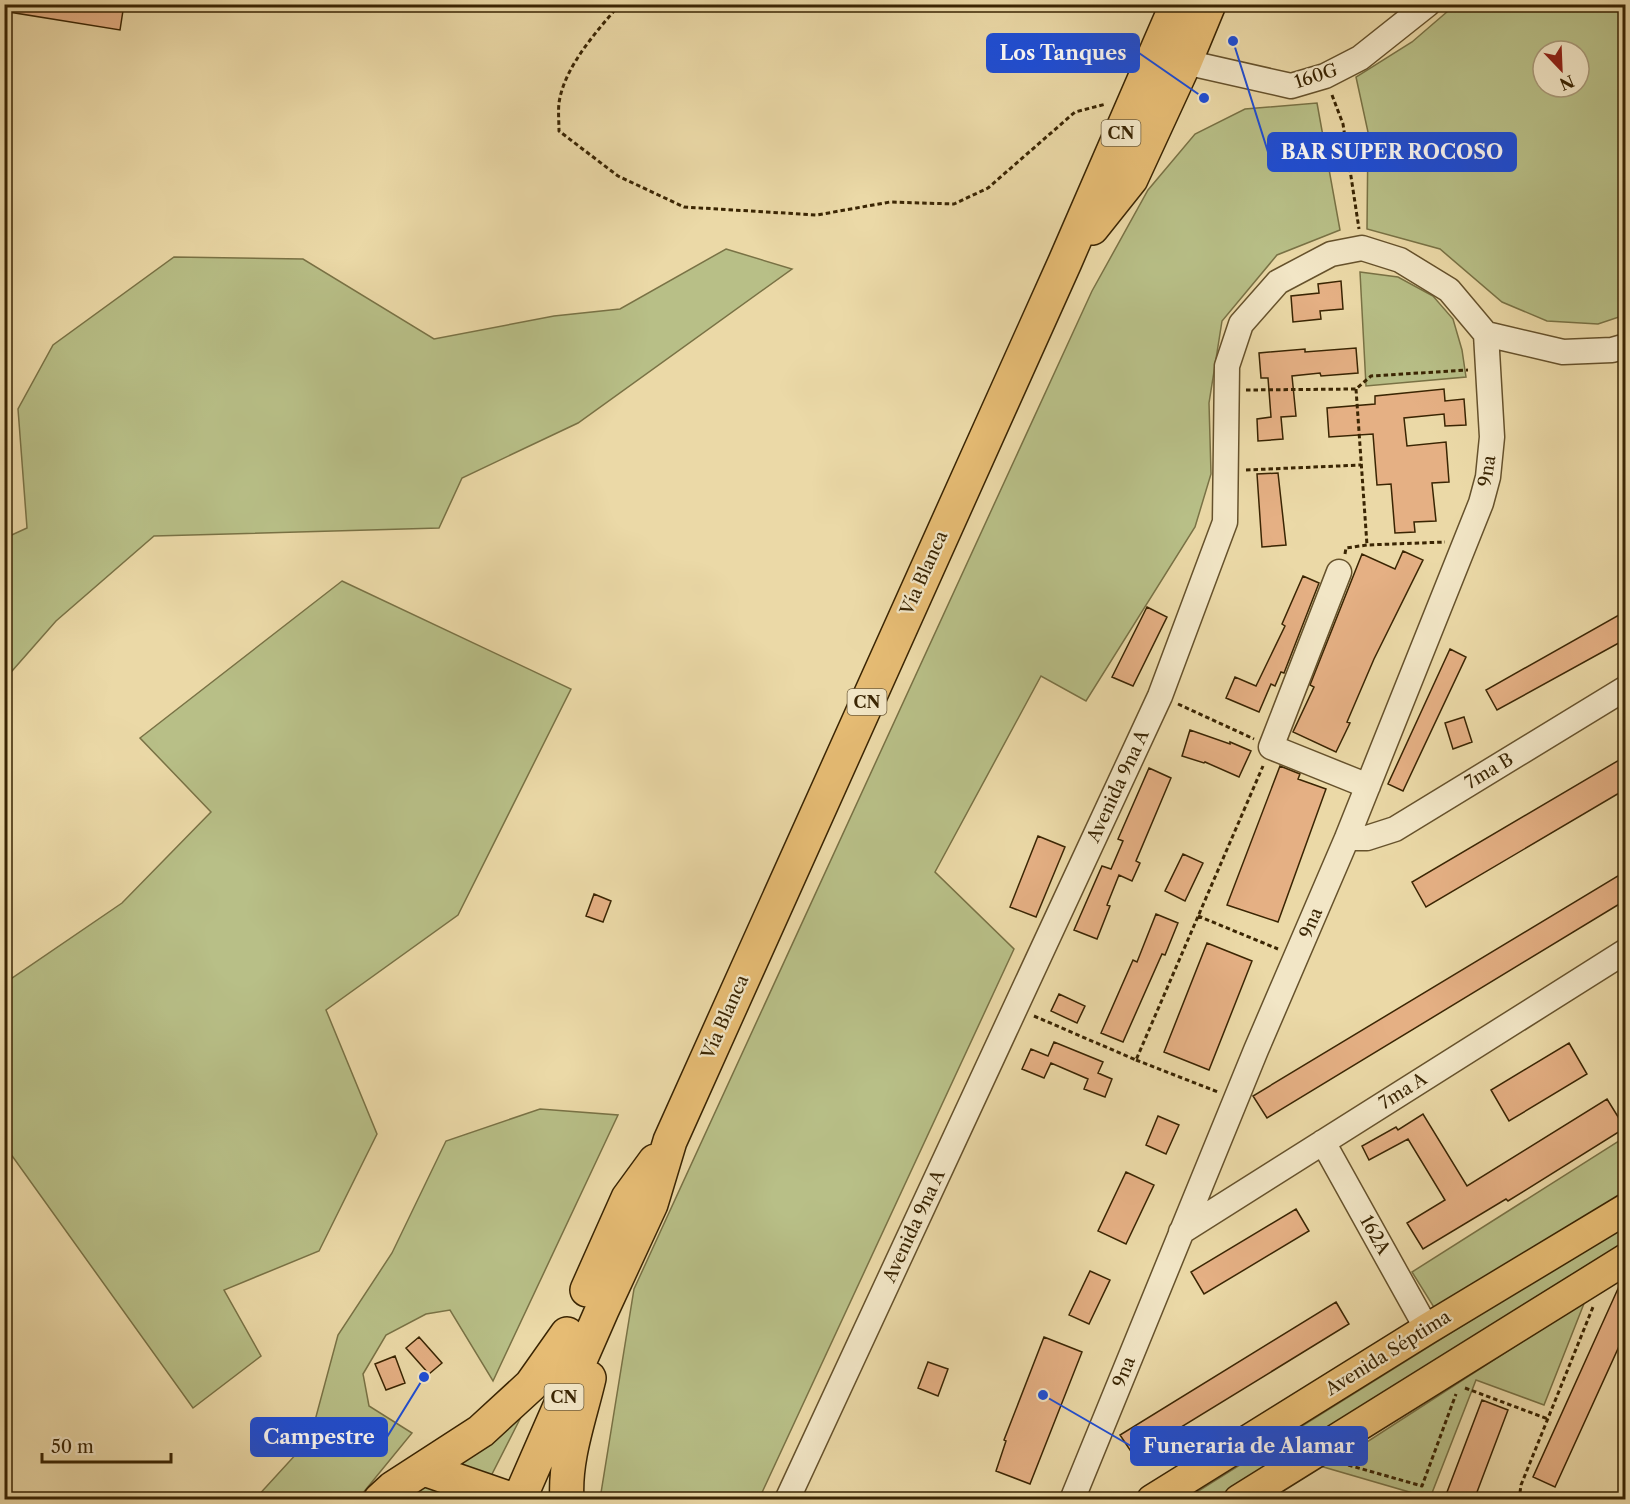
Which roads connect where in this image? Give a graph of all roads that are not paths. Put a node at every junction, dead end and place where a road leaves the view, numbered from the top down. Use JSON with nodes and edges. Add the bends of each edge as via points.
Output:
{"nodes":[{"id":1,"x":1177,"y":4,"type":"edge"},
{"id":2,"x":1209,"y":4,"type":"edge"},
{"id":3,"x":1428,"y":4,"type":"edge"},
{"id":4,"x":1185,"y":62,"type":"junction"},
{"id":5,"x":1065,"y":262,"type":"junction"},
{"id":6,"x":1486,"y":334,"type":"junction"},
{"id":7,"x":1626,"y":346,"type":"edge"},
{"id":8,"x":1339,"y":573,"type":"road end"},
{"id":9,"x":1626,"y":688,"type":"edge"},
{"id":10,"x":1368,"y":786,"type":"junction"},
{"id":11,"x":1347,"y":838,"type":"junction"},
{"id":12,"x":1626,"y":951,"type":"edge"},
{"id":13,"x":670,"y":1141,"type":"junction"},
{"id":14,"x":1323,"y":1142,"type":"junction"},
{"id":15,"x":1626,"y":1209,"type":"edge"},
{"id":16,"x":1181,"y":1232,"type":"junction"},
{"id":17,"x":1626,"y":1259,"type":"edge"},
{"id":18,"x":609,"y":1294,"type":"junction"},
{"id":19,"x":1427,"y":1329,"type":"junction"},
{"id":20,"x":567,"y":1334,"type":"junction"},
{"id":21,"x":424,"y":1469,"type":"junction"},
{"id":22,"x":504,"y":1499,"type":"edge"},
{"id":23,"x":380,"y":1500,"type":"edge"},
{"id":24,"x":567,"y":1500,"type":"edge"},
{"id":25,"x":788,"y":1500,"type":"edge"},
{"id":26,"x":1072,"y":1500,"type":"edge"},
{"id":27,"x":1152,"y":1500,"type":"edge"},
{"id":28,"x":1239,"y":1500,"type":"edge"}],
"edges":[{"from":1,"to":5,"type":"highway","name":"Vía Blanca","number":"CN"},
{"from":2,"to":4,"type":"highway"},
{"from":3,"to":4,"type":"street","name":"160G","via":[[1360,58],[1325,76],[1292,86]]},
{"from":4,"to":5,"type":"highway","via":[[1131,179]]},
{"from":5,"to":13,"type":"highway","name":"Vía Blanca","number":"CN"},
{"from":6,"to":7,"type":"street","via":[[1563,352]]},
{"from":6,"to":10,"type":"street","name":"9na","via":[[1492,437],[1488,477]]},
{"from":6,"to":25,"type":"street","name":"Avenida 9na A","via":[[1449,290],[1400,260],[1362,249],[1331,254],[1278,282],[1241,324],[1227,366],[1225,522],[1160,696]]},
{"from":8,"to":10,"type":"street","via":[[1271,747]]},
{"from":9,"to":11,"type":"street","name":"7ma B","via":[[1395,829],[1367,838]]},
{"from":10,"to":11,"type":"street","name":"9na"},
{"from":11,"to":16,"type":"street","name":"9na"},
{"from":12,"to":14,"type":"street","name":"7ma A"},
{"from":13,"to":18,"type":"highway","name":"Vía Blanca","number":"CN","via":[[651,1204]]},
{"from":13,"to":20,"type":"highway","name":"Vía Blanca","number":"CN","via":[[628,1198]]},
{"from":14,"to":16,"type":"street","name":"7ma A"},
{"from":14,"to":19,"type":"street","name":"162A"},
{"from":15,"to":19,"type":"main road","name":"Avenida Séptima"},
{"from":16,"to":26,"type":"street","name":"9na"},
{"from":17,"to":28,"type":"main road"},
{"from":18,"to":22,"type":"highway","name":"Vía Blanca","number":"CN"},
{"from":18,"to":24,"type":"highway","via":[[571,1453]]},
{"from":19,"to":27,"type":"main road","name":"Avenida Séptima"},
{"from":20,"to":21,"type":"highway","via":[[523,1393],[481,1431]]},
{"from":20,"to":22,"type":"highway","name":"Vía Blanca","number":"CN"},
{"from":21,"to":22,"type":"highway"},
{"from":21,"to":23,"type":"highway"}]}
